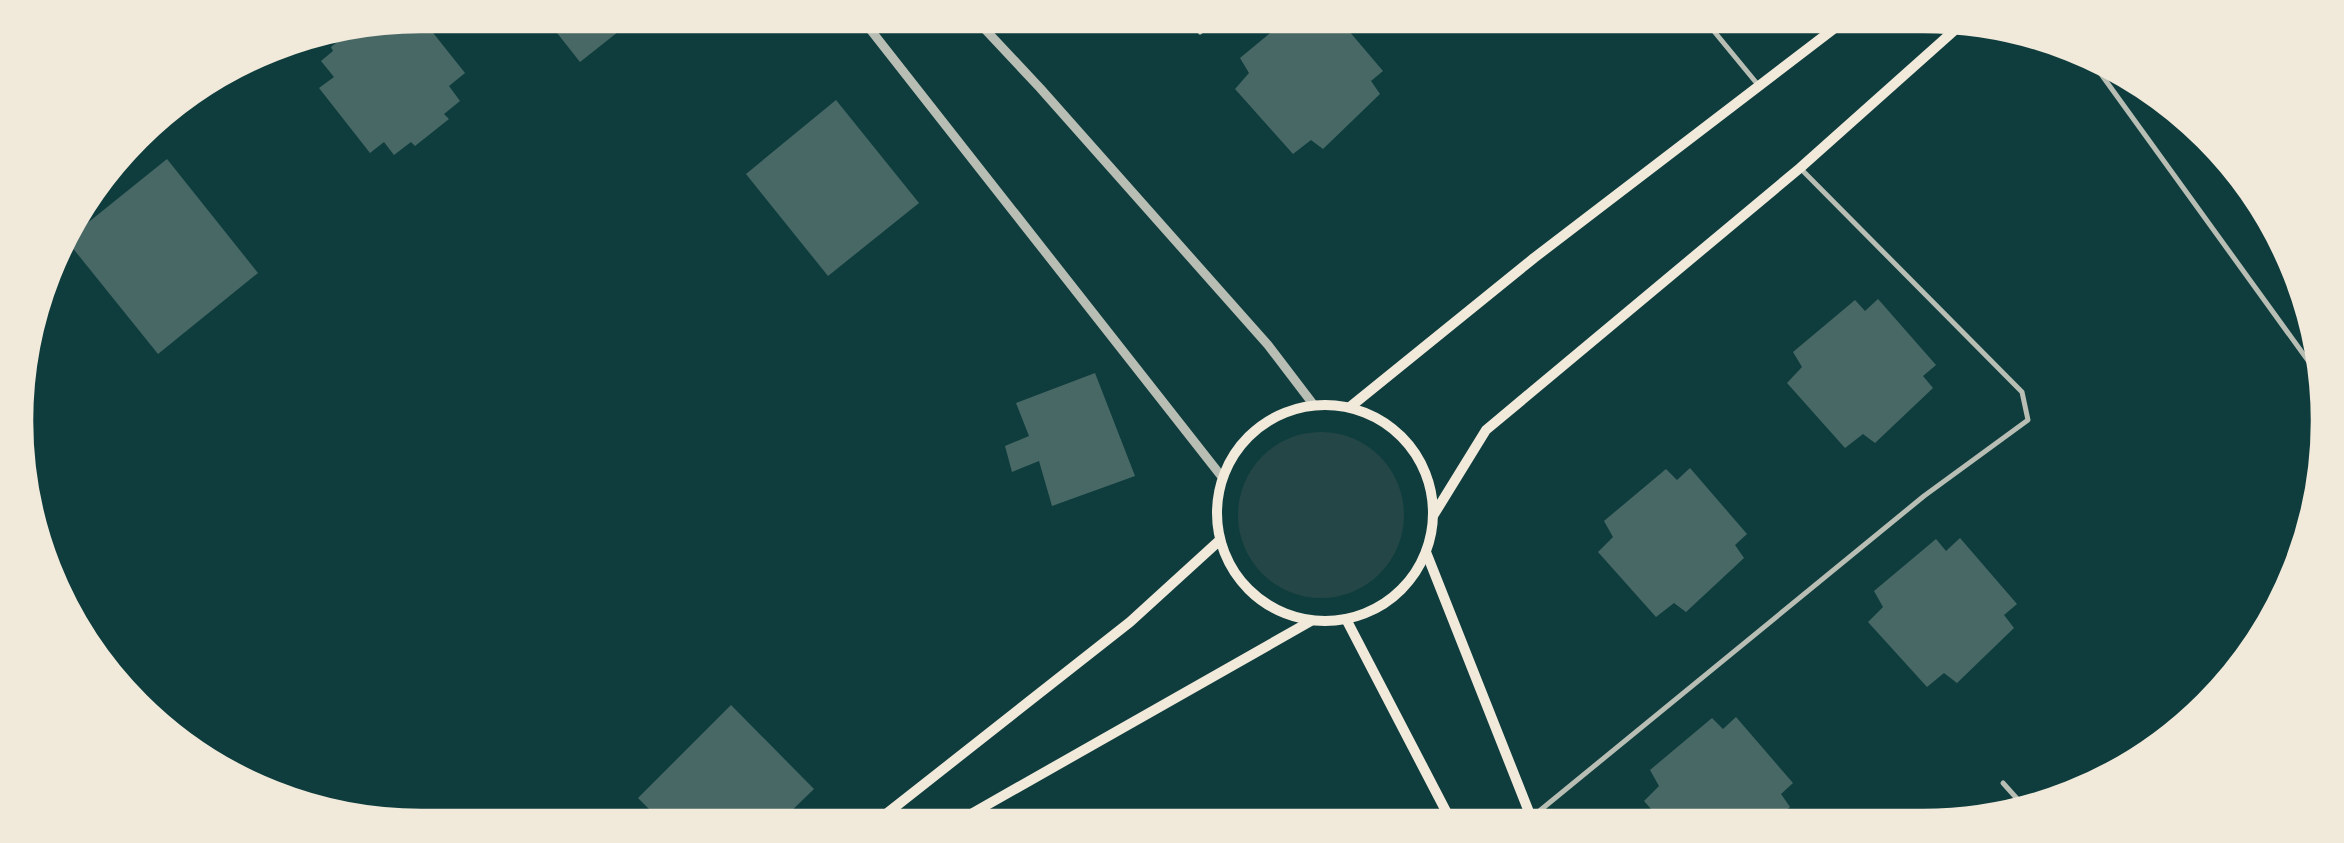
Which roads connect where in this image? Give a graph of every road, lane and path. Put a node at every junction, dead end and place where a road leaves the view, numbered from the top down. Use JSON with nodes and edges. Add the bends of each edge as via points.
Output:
{"nodes":[{"id":1,"x":872,"y":32,"type":"edge"},
{"id":2,"x":988,"y":32,"type":"edge"},
{"id":3,"x":1714,"y":32,"type":"edge"},
{"id":4,"x":1829,"y":32,"type":"edge"},
{"id":5,"x":1951,"y":33,"type":"edge"},
{"id":6,"x":2104,"y":78,"type":"edge"},
{"id":7,"x":1758,"y":86,"type":"junction"},
{"id":8,"x":1800,"y":168,"type":"junction"},
{"id":9,"x":2306,"y":356,"type":"edge"},
{"id":10,"x":1313,"y":404,"type":"junction"},
{"id":11,"x":1350,"y":407,"type":"junction"},
{"id":12,"x":1222,"y":477,"type":"junction"},
{"id":13,"x":1434,"y":516,"type":"junction"},
{"id":14,"x":1220,"y":540,"type":"junction"},
{"id":15,"x":1426,"y":552,"type":"junction"},
{"id":16,"x":1346,"y":619,"type":"junction"},
{"id":17,"x":1311,"y":621,"type":"junction"},
{"id":18,"x":2003,"y":783,"type":"dead end"},
{"id":19,"x":2017,"y":798,"type":"edge"},
{"id":20,"x":891,"y":810,"type":"edge"},
{"id":21,"x":978,"y":810,"type":"edge"},
{"id":22,"x":1445,"y":810,"type":"edge"},
{"id":23,"x":1528,"y":810,"type":"edge"},
{"id":24,"x":1540,"y":810,"type":"edge"}],
"edges":[{"from":1,"to":12,"type":"street"},
{"from":2,"to":10,"type":"street","via":[[1268,345]]},
{"from":3,"to":7,"type":"street"},
{"from":4,"to":7,"type":"main road"},
{"from":5,"to":8,"type":"main road"},
{"from":6,"to":9,"type":"street"},
{"from":7,"to":11,"type":"main road","via":[[1534,258]]},
{"from":8,"to":13,"type":"main road","via":[[1486,430]]},
{"from":8,"to":24,"type":"street","via":[[2022,392],[2028,420],[1924,496]]},
{"from":10,"to":11,"type":"main road"},
{"from":10,"to":12,"type":"main road","via":[[1283,412],[1257,427],[1236,450]]},
{"from":11,"to":13,"type":"main road","via":[[1384,421],[1411,446],[1428,479]]},
{"from":12,"to":14,"type":"main road","via":[[1216,509]]},
{"from":13,"to":15,"type":"main road"},
{"from":14,"to":17,"type":"main road","via":[[1233,570],[1253,594],[1280,612]]},
{"from":14,"to":20,"type":"main road","via":[[1130,622]]},
{"from":15,"to":16,"type":"main road","via":[[1408,583],[1380,607]]},
{"from":15,"to":23,"type":"main road"},
{"from":16,"to":17,"type":"main road"},
{"from":16,"to":22,"type":"main road"},
{"from":17,"to":21,"type":"main road"},
{"from":18,"to":19,"type":"street"}]}
